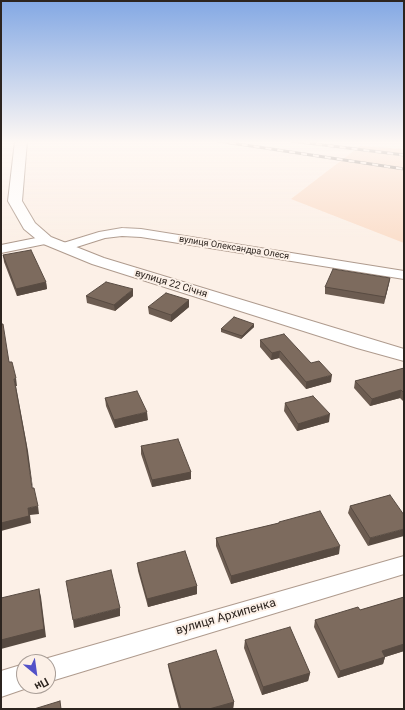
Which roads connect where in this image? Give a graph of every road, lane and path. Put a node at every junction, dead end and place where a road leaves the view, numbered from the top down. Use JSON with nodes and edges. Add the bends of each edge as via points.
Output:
{"nodes":[{"id":1,"x":18,"y":174,"type":"edge"},
{"id":2,"x":46,"y":240,"type":"junction"},
{"id":3,"x":64,"y":247,"type":"junction"},
{"id":4,"x":1,"y":249,"type":"edge"},
{"id":5,"x":404,"y":275,"type":"edge"},
{"id":6,"x":404,"y":355,"type":"edge"},
{"id":7,"x":404,"y":565,"type":"edge"},
{"id":8,"x":56,"y":668,"type":"edge"},
{"id":9,"x":16,"y":679,"type":"edge"},
{"id":10,"x":1,"y":684,"type":"edge"}],
"edges":[{"from":1,"to":2,"type":"street","name":"вулиця 22 Січня","via":[[15,201],[29,226]]},
{"from":2,"to":3,"type":"street","name":"вулиця 22 Січня"},
{"from":2,"to":4,"type":"street"},
{"from":3,"to":5,"type":"street","name":"вулиця Олександра Олеся","via":[[103,235],[141,233]]},
{"from":3,"to":6,"type":"street","name":"вулиця 22 Січня","via":[[98,261]]},
{"from":7,"to":8,"type":"street","name":"вулиця Архипенка"},
{"from":9,"to":10,"type":"street"}]}
